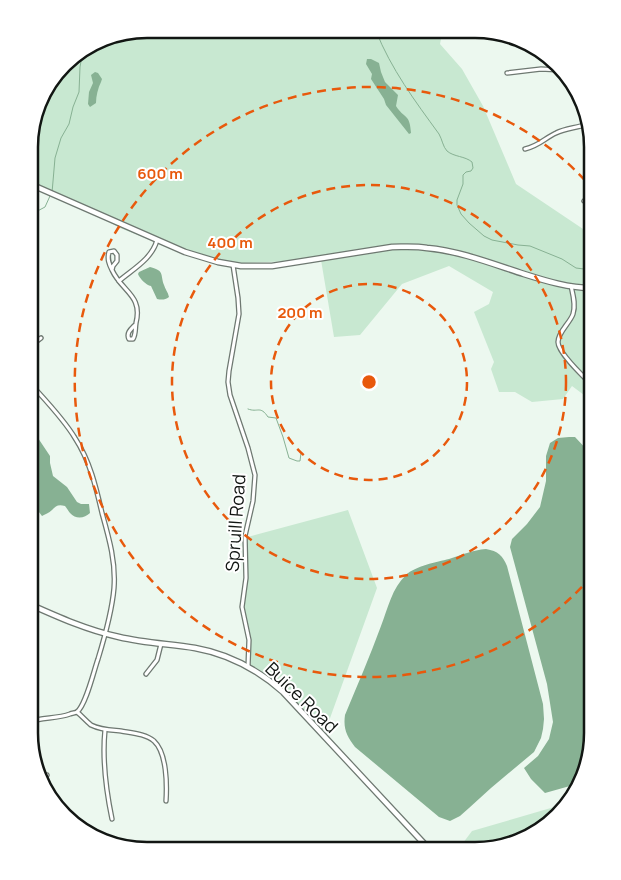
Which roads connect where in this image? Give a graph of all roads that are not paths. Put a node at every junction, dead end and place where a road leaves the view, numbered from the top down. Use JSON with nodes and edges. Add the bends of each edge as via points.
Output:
{"nodes":[{"id":1,"x":551,"y":70,"type":"edge"},
{"id":2,"x":507,"y":73,"type":"dead end"},
{"id":3,"x":582,"y":127,"type":"edge"},
{"id":4,"x":525,"y":149,"type":"dead end"},
{"id":5,"x":38,"y":187,"type":"edge"},
{"id":6,"x":157,"y":240,"type":"junction"},
{"id":7,"x":233,"y":265,"type":"junction"},
{"id":8,"x":112,"y":270,"type":"junction"},
{"id":9,"x":119,"y":281,"type":"junction"},
{"id":10,"x":571,"y":286,"type":"junction"},
{"id":11,"x":584,"y":287,"type":"edge"},
{"id":12,"x":135,"y":325,"type":"dead end"},
{"id":13,"x":41,"y":338,"type":"dead end"},
{"id":14,"x":38,"y":340,"type":"edge"},
{"id":15,"x":584,"y":377,"type":"edge"},
{"id":16,"x":38,"y":393,"type":"edge"},
{"id":17,"x":38,"y":608,"type":"edge"},
{"id":18,"x":105,"y":634,"type":"junction"},
{"id":19,"x":161,"y":644,"type":"junction"},
{"id":20,"x":248,"y":666,"type":"junction"},
{"id":21,"x":146,"y":674,"type":"dead end"},
{"id":22,"x":77,"y":712,"type":"junction"},
{"id":23,"x":38,"y":720,"type":"edge"},
{"id":24,"x":105,"y":730,"type":"junction"},
{"id":25,"x":166,"y":801,"type":"dead end"},
{"id":26,"x":112,"y":819,"type":"dead end"},
{"id":27,"x":423,"y":842,"type":"edge"}],
"edges":[{"from":1,"to":2,"type":"street"},
{"from":3,"to":4,"type":"street","via":[[558,132]]},
{"from":5,"to":6,"type":"main road"},
{"from":6,"to":7,"type":"main road","via":[[197,257]]},
{"from":6,"to":9,"type":"street","via":[[150,255]]},
{"from":7,"to":10,"type":"main road","via":[[272,266],[392,247],[427,248],[461,254]]},
{"from":7,"to":20,"type":"street","name":"Spruill Road","via":[[238,314],[228,382],[255,475],[245,536],[246,578],[242,607],[249,640]]},
{"from":8,"to":8,"type":"street","via":[[117,261],[114,251],[108,256]]},
{"from":8,"to":9,"type":"street"},
{"from":9,"to":12,"type":"street","via":[[136,303],[138,316]]},
{"from":10,"to":11,"type":"main road"},
{"from":10,"to":15,"type":"street","via":[[574,312],[558,342]]},
{"from":13,"to":14,"type":"street"},
{"from":16,"to":18,"type":"street","via":[[69,429],[94,479],[114,568],[112,602]]},
{"from":17,"to":18,"type":"main road","name":"Buice Road"},
{"from":18,"to":19,"type":"main road","name":"Buice Road"},
{"from":18,"to":22,"type":"street","via":[[85,699]]},
{"from":19,"to":20,"type":"main road","name":"Buice Road","via":[[210,651]]},
{"from":19,"to":21,"type":"street","via":[[157,660]]},
{"from":20,"to":27,"type":"main road","name":"Buice Road","via":[[283,692]]},
{"from":22,"to":23,"type":"street"},
{"from":22,"to":24,"type":"street","via":[[89,724]]},
{"from":24,"to":25,"type":"street","via":[[154,740],[164,759]]},
{"from":24,"to":26,"type":"street","via":[[106,785]]}]}
